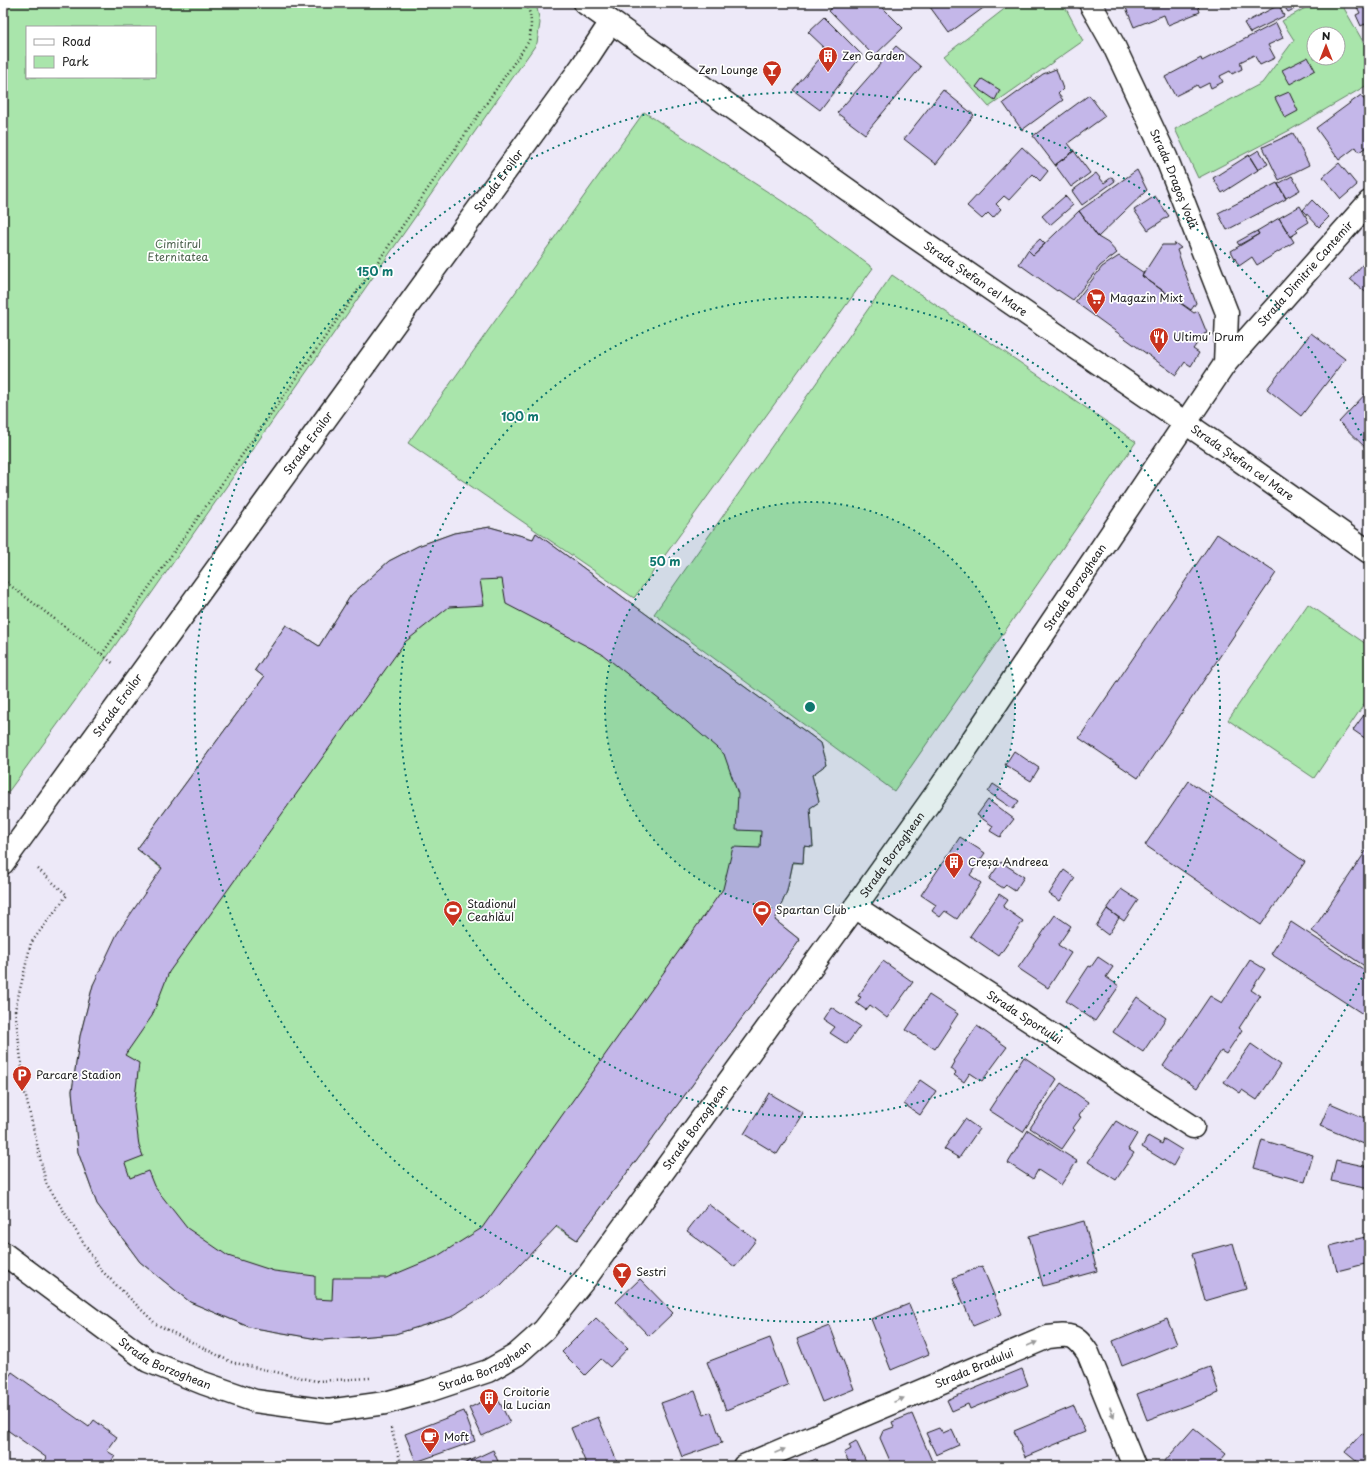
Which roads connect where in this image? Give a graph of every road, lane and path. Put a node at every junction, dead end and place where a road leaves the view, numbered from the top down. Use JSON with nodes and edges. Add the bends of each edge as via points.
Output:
{"nodes":[{"id":1,"x":526,"y":3,"type":"edge"},
{"id":2,"x":585,"y":3,"type":"edge"},
{"id":3,"x":1090,"y":3,"type":"edge"},
{"id":4,"x":611,"y":22,"type":"junction"},
{"id":5,"x":1369,"y":202,"type":"edge"},
{"id":6,"x":1225,"y":364,"type":"junction"},
{"id":7,"x":1186,"y":423,"type":"junction"},
{"id":8,"x":1369,"y":552,"type":"edge"},
{"id":9,"x":3,"y":580,"type":"edge"},
{"id":10,"x":102,"y":654,"type":"junction"},
{"id":11,"x":114,"y":664,"type":"dead end"},
{"id":12,"x":3,"y":862,"type":"edge"},
{"id":13,"x":38,"y":869,"type":"dead end"},
{"id":14,"x":856,"y":907,"type":"junction"},
{"id":15,"x":1193,"y":1126,"type":"dead end"},
{"id":16,"x":3,"y":1253,"type":"edge"},
{"id":17,"x":376,"y":1377,"type":"dead end"},
{"id":18,"x":391,"y":1430,"type":"dead end"},
{"id":19,"x":402,"y":1466,"type":"edge"},
{"id":20,"x":744,"y":1466,"type":"edge"},
{"id":21,"x":1134,"y":1466,"type":"edge"}],
"edges":[{"from":1,"to":10,"type":"path","via":[[531,14],[529,41]]},
{"from":2,"to":4,"type":"street","name":"Strada Ștefan cel Mare"},
{"from":3,"to":6,"type":"street","name":"Strada Dragoș Vodă","via":[[1113,44],[1166,157],[1226,313]]},
{"from":4,"to":7,"type":"street","name":"Strada Ștefan cel Mare","via":[[903,229]]},
{"from":4,"to":12,"type":"street","name":"Strada Eroilor","via":[[582,66]]},
{"from":5,"to":6,"type":"street","name":"Strada Dimitrie Cantemir"},
{"from":6,"to":7,"type":"street","name":"Strada Dimitrie Cantemir"},
{"from":7,"to":8,"type":"street","name":"Strada Ștefan cel Mare"},
{"from":7,"to":14,"type":"street","name":"Strada Borzoghean","via":[[942,785]]},
{"from":9,"to":10,"type":"path"},
{"from":10,"to":11,"type":"path"},
{"from":13,"to":17,"type":"path","via":[[67,895],[32,943],[15,1010],[25,1093],[46,1183],[100,1269],[156,1324],[231,1362],[316,1381]]},
{"from":14,"to":15,"type":"street","name":"Strada Sportului"},
{"from":14,"to":16,"type":"street","name":"Strada Borzoghean","via":[[585,1280],[544,1330],[516,1356],[488,1371],[428,1392],[385,1403],[328,1411],[255,1401],[148,1361]]},
{"from":18,"to":19,"type":"path"},
{"from":20,"to":21,"type":"street","name":"Strada Bradului","one_way":true,"via":[[1048,1337],[1067,1334],[1079,1340],[1088,1353]]}]}
